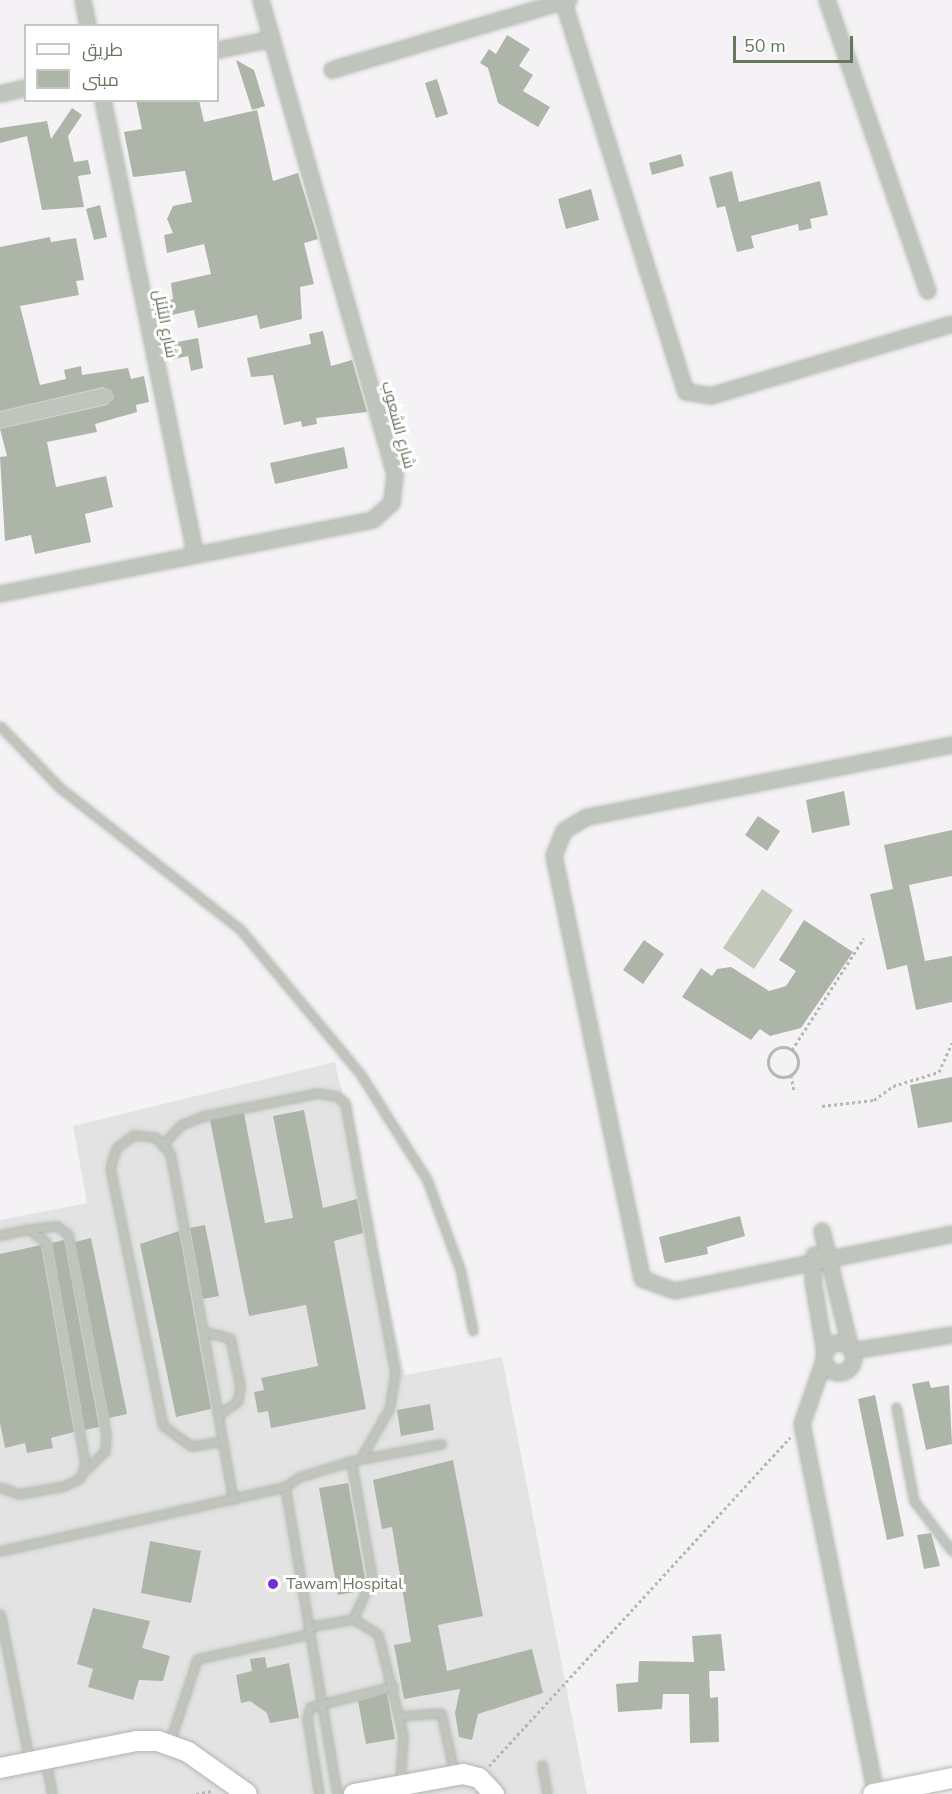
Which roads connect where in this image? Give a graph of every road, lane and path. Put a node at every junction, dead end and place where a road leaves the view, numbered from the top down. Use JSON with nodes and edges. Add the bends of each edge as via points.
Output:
{"nodes":[{"id":1,"x":83,"y":0,"type":"edge"},
{"id":2,"x":261,"y":0,"type":"edge"},
{"id":3,"x":827,"y":0,"type":"edge"},
{"id":4,"x":565,"y":1,"type":"edge"},
{"id":5,"x":88,"y":24,"type":"edge"},
{"id":6,"x":272,"y":39,"type":"junction"},
{"id":7,"x":219,"y":50,"type":"edge"},
{"id":8,"x":332,"y":70,"type":"dead end"},
{"id":9,"x":24,"y":88,"type":"edge"},
{"id":10,"x":0,"y":94,"type":"edge"},
{"id":11,"x":103,"y":102,"type":"edge"},
{"id":12,"x":928,"y":291,"type":"dead end"},
{"id":13,"x":952,"y":324,"type":"edge"},
{"id":14,"x":105,"y":396,"type":"dead end"},
{"id":15,"x":0,"y":420,"type":"edge"},
{"id":16,"x":195,"y":554,"type":"junction"},
{"id":17,"x":0,"y":594,"type":"edge"},
{"id":18,"x":0,"y":726,"type":"edge"},
{"id":19,"x":952,"y":745,"type":"edge"},
{"id":20,"x":864,"y":938,"type":"dead end"},
{"id":21,"x":952,"y":1043,"type":"edge"},
{"id":22,"x":792,"y":1050,"type":"junction"},
{"id":23,"x":791,"y":1076,"type":"junction"},
{"id":24,"x":794,"y":1092,"type":"dead end"},
{"id":25,"x":822,"y":1106,"type":"dead end"},
{"id":26,"x":164,"y":1143,"type":"junction"},
{"id":27,"x":28,"y":1229,"type":"junction"},
{"id":28,"x":818,"y":1232,"type":"dead end"},
{"id":29,"x":952,"y":1234,"type":"edge"},
{"id":30,"x":0,"y":1235,"type":"edge"},
{"id":31,"x":820,"y":1261,"type":"junction"},
{"id":32,"x":203,"y":1331,"type":"junction"},
{"id":33,"x":473,"y":1331,"type":"dead end"},
{"id":34,"x":952,"y":1335,"type":"edge"},
{"id":35,"x":852,"y":1355,"type":"junction"},
{"id":36,"x":825,"y":1357,"type":"junction"},
{"id":37,"x":836,"y":1373,"type":"junction"},
{"id":38,"x":810,"y":1395,"type":"junction"},
{"id":39,"x":896,"y":1407,"type":"dead end"},
{"id":40,"x":218,"y":1415,"type":"junction"},
{"id":41,"x":802,"y":1424,"type":"junction"},
{"id":42,"x":222,"y":1441,"type":"junction"},
{"id":43,"x":441,"y":1444,"type":"dead end"},
{"id":44,"x":360,"y":1459,"type":"junction"},
{"id":45,"x":351,"y":1461,"type":"junction"},
{"id":46,"x":84,"y":1472,"type":"junction"},
{"id":47,"x":0,"y":1487,"type":"edge"},
{"id":48,"x":285,"y":1487,"type":"junction"},
{"id":49,"x":233,"y":1500,"type":"junction"},
{"id":50,"x":0,"y":1551,"type":"edge"},
{"id":51,"x":952,"y":1551,"type":"edge"},
{"id":52,"x":0,"y":1614,"type":"edge"},
{"id":53,"x":353,"y":1619,"type":"junction"},
{"id":54,"x":309,"y":1631,"type":"junction"},
{"id":55,"x":3,"y":1640,"type":"edge"},
{"id":56,"x":393,"y":1686,"type":"junction"},
{"id":57,"x":321,"y":1702,"type":"junction"},
{"id":58,"x":399,"y":1716,"type":"junction"},
{"id":59,"x":170,"y":1744,"type":"junction"},
{"id":60,"x":37,"y":1760,"type":"junction"},
{"id":61,"x":542,"y":1765,"type":"dead end"},
{"id":62,"x":0,"y":1768,"type":"edge"},
{"id":63,"x":455,"y":1775,"type":"junction"},
{"id":64,"x":479,"y":1778,"type":"junction"},
{"id":65,"x":952,"y":1778,"type":"edge"},
{"id":66,"x":399,"y":1784,"type":"junction"},
{"id":67,"x":52,"y":1794,"type":"edge"},
{"id":68,"x":247,"y":1794,"type":"edge"},
{"id":69,"x":319,"y":1794,"type":"edge"},
{"id":70,"x":337,"y":1794,"type":"edge"},
{"id":71,"x":354,"y":1794,"type":"edge"},
{"id":72,"x":494,"y":1794,"type":"edge"},
{"id":73,"x":547,"y":1794,"type":"edge"},
{"id":74,"x":875,"y":1794,"type":"edge"}],
"edges":[{"from":1,"to":5,"type":"street"},
{"from":2,"to":6,"type":"street","name":"شارع الشعوب"},
{"from":3,"to":12,"type":"street"},
{"from":4,"to":8,"type":"street"},
{"from":4,"to":13,"type":"street","via":[[686,392],[705,398]]},
{"from":6,"to":7,"type":"street"},
{"from":6,"to":16,"type":"street","name":"شارع الشعوب","via":[[396,493],[387,510],[373,520]]},
{"from":9,"to":10,"type":"street"},
{"from":11,"to":16,"type":"street","name":"شارع البُلْبُل"},
{"from":14,"to":15,"type":"street"},
{"from":16,"to":17,"type":"street","name":"شارع الشعوب"},
{"from":18,"to":33,"type":"lane","via":[[60,788],[240,929],[361,1075],[398,1128],[436,1200]]},
{"from":19,"to":31,"type":"street","via":[[587,817],[570,824],[555,847],[642,1279],[675,1291]]},
{"from":20,"to":22,"type":"path"},
{"from":21,"to":25,"type":"path","via":[[939,1072],[893,1086],[874,1100]]},
{"from":22,"to":23,"type":"path","via":[[798,1063]]},
{"from":22,"to":23,"type":"path","via":[[778,1047],[768,1058],[770,1072]]},
{"from":23,"to":24,"type":"path"},
{"from":26,"to":32,"type":"lane","via":[[173,1165]]},
{"from":26,"to":42,"type":"lane","via":[[144,1134],[123,1140],[111,1157],[112,1179],[163,1426],[191,1446]]},
{"from":26,"to":44,"type":"lane","via":[[181,1125],[203,1116],[317,1093],[345,1103],[394,1373],[388,1409]]},
{"from":27,"to":30,"type":"lane"},
{"from":27,"to":46,"type":"lane","via":[[46,1242]]},
{"from":27,"to":46,"type":"lane","via":[[57,1226],[68,1234],[106,1434],[105,1451]]},
{"from":28,"to":31,"type":"street"},
{"from":29,"to":31,"type":"street"},
{"from":31,"to":35,"type":"street"},
{"from":31,"to":36,"type":"street"},
{"from":32,"to":40,"type":"lane"},
{"from":32,"to":40,"type":"lane","via":[[230,1338],[240,1386],[238,1401]]},
{"from":34,"to":35,"type":"street"},
{"from":35,"to":36,"type":"street","via":[[837,1343]]},
{"from":35,"to":37,"type":"street"},
{"from":36,"to":37,"type":"street"},
{"from":36,"to":38,"type":"street"},
{"from":37,"to":38,"type":"street"},
{"from":38,"to":41,"type":"street"},
{"from":39,"to":51,"type":"lane","via":[[914,1501]]},
{"from":40,"to":42,"type":"lane"},
{"from":41,"to":64,"type":"path"},
{"from":41,"to":74,"type":"street"},
{"from":42,"to":49,"type":"lane"},
{"from":43,"to":44,"type":"lane"},
{"from":44,"to":45,"type":"lane"},
{"from":45,"to":48,"type":"lane","via":[[299,1477]]},
{"from":45,"to":53,"type":"lane","via":[[372,1578]]},
{"from":46,"to":47,"type":"lane","via":[[64,1486],[18,1494]]},
{"from":48,"to":49,"type":"lane"},
{"from":48,"to":54,"type":"lane"},
{"from":49,"to":50,"type":"lane"},
{"from":52,"to":55,"type":"lane"},
{"from":53,"to":54,"type":"lane"},
{"from":53,"to":56,"type":"lane","via":[[378,1634]]},
{"from":54,"to":57,"type":"lane"},
{"from":54,"to":59,"type":"lane","via":[[214,1651],[197,1659]]},
{"from":55,"to":60,"type":"lane"},
{"from":56,"to":57,"type":"lane"},
{"from":56,"to":58,"type":"lane"},
{"from":57,"to":69,"type":"lane","via":[[310,1707],[307,1718]]},
{"from":57,"to":70,"type":"lane"},
{"from":58,"to":63,"type":"lane","via":[[441,1713]]},
{"from":58,"to":66,"type":"lane","via":[[404,1747]]},
{"from":59,"to":60,"type":"street","via":[[136,1741]]},
{"from":59,"to":68,"type":"street"},
{"from":60,"to":62,"type":"street"},
{"from":60,"to":67,"type":"lane"},
{"from":61,"to":73,"type":"lane"},
{"from":63,"to":64,"type":"street"},
{"from":63,"to":66,"type":"street"},
{"from":64,"to":72,"type":"street"},
{"from":65,"to":74,"type":"street"},
{"from":66,"to":71,"type":"street"}]}
